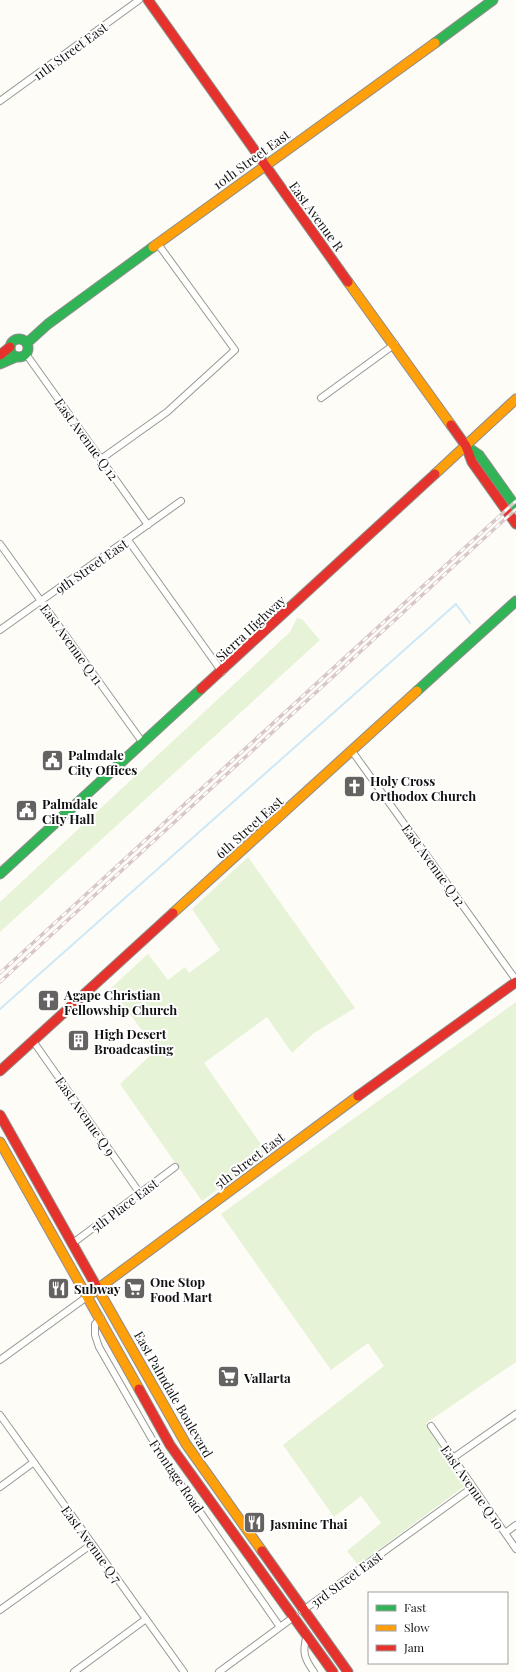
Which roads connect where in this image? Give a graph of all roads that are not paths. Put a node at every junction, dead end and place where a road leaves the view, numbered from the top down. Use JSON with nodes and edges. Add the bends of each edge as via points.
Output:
{"nodes":[{"id":1,"x":139,"y":0,"type":"edge"},
{"id":2,"x":148,"y":0,"type":"edge"},
{"id":3,"x":493,"y":0,"type":"edge"},
{"id":4,"x":0,"y":101,"type":"edge"},
{"id":5,"x":264,"y":166,"type":"junction"},
{"id":6,"x":158,"y":244,"type":"junction"},
{"id":7,"x":27,"y":343,"type":"junction"},
{"id":8,"x":395,"y":344,"type":"junction"},
{"id":9,"x":10,"y":347,"type":"junction"},
{"id":10,"x":26,"y":354,"type":"junction"},
{"id":11,"x":0,"y":355,"type":"edge"},
{"id":12,"x":16,"y":356,"type":"junction"},
{"id":13,"x":0,"y":364,"type":"edge"},
{"id":14,"x":321,"y":398,"type":"dead end"},
{"id":15,"x":516,"y":399,"type":"edge"},
{"id":16,"x":466,"y":446,"type":"junction"},
{"id":17,"x":101,"y":459,"type":"junction"},
{"id":18,"x":181,"y":501,"type":"dead end"},
{"id":19,"x":516,"y":507,"type":"edge"},
{"id":20,"x":516,"y":524,"type":"edge"},
{"id":21,"x":148,"y":525,"type":"junction"},
{"id":22,"x":128,"y":540,"type":"junction"},
{"id":23,"x":0,"y":544,"type":"edge"},
{"id":24,"x":41,"y":601,"type":"junction"},
{"id":25,"x":516,"y":601,"type":"edge"},
{"id":26,"x":0,"y":630,"type":"edge"},
{"id":27,"x":222,"y":672,"type":"junction"},
{"id":28,"x":143,"y":743,"type":"junction"},
{"id":29,"x":352,"y":751,"type":"junction"},
{"id":30,"x":0,"y":874,"type":"edge"},
{"id":31,"x":516,"y":981,"type":"edge"},
{"id":32,"x":33,"y":1041,"type":"junction"},
{"id":33,"x":0,"y":1071,"type":"edge"},
{"id":34,"x":0,"y":1115,"type":"edge"},
{"id":35,"x":0,"y":1142,"type":"edge"},
{"id":36,"x":174,"y":1167,"type":"dead end"},
{"id":37,"x":139,"y":1192,"type":"junction"},
{"id":38,"x":73,"y":1243,"type":"junction"},
{"id":39,"x":98,"y":1289,"type":"junction"},
{"id":40,"x":88,"y":1296,"type":"junction"},
{"id":41,"x":100,"y":1318,"type":"junction"},
{"id":42,"x":0,"y":1360,"type":"edge"},
{"id":43,"x":516,"y":1414,"type":"edge"},
{"id":44,"x":0,"y":1415,"type":"edge"},
{"id":45,"x":431,"y":1426,"type":"dead end"},
{"id":46,"x":453,"y":1458,"type":"junction"},
{"id":47,"x":34,"y":1462,"type":"junction"},
{"id":48,"x":0,"y":1487,"type":"edge"},
{"id":49,"x":473,"y":1487,"type":"junction"},
{"id":50,"x":516,"y":1525,"type":"edge"},
{"id":51,"x":505,"y":1533,"type":"junction"},
{"id":52,"x":92,"y":1544,"type":"junction"},
{"id":53,"x":516,"y":1549,"type":"edge"},
{"id":54,"x":0,"y":1610,"type":"edge"},
{"id":55,"x":303,"y":1610,"type":"junction"},
{"id":56,"x":293,"y":1617,"type":"junction"},
{"id":57,"x":146,"y":1620,"type":"junction"},
{"id":58,"x":280,"y":1627,"type":"junction"},
{"id":59,"x":307,"y":1635,"type":"junction"},
{"id":60,"x":74,"y":1672,"type":"edge"},
{"id":61,"x":184,"y":1672,"type":"edge"},
{"id":62,"x":219,"y":1672,"type":"edge"},
{"id":63,"x":314,"y":1672,"type":"edge"},
{"id":64,"x":333,"y":1672,"type":"edge"},
{"id":65,"x":348,"y":1672,"type":"edge"}],
"edges":[{"from":1,"to":4,"type":"street","name":"11th Street East"},
{"from":2,"to":5,"type":"main road","name":"East Avenue R"},
{"from":3,"to":5,"type":"main road","name":"10th Street East"},
{"from":5,"to":6,"type":"main road","name":"10th Street East"},
{"from":5,"to":8,"type":"main road","name":"East Avenue R"},
{"from":6,"to":7,"type":"main road","name":"10th Street East","via":[[48,324]]},
{"from":6,"to":17,"type":"street","via":[[235,350],[167,412]]},
{"from":7,"to":9,"type":"main road","via":[[22,339],[16,340]]},
{"from":7,"to":10,"type":"main road"},
{"from":8,"to":14,"type":"street"},
{"from":8,"to":16,"type":"main road","name":"East Avenue R"},
{"from":9,"to":11,"type":"main road"},
{"from":9,"to":12,"type":"main road","via":[[11,353]]},
{"from":10,"to":12,"type":"main road"},
{"from":10,"to":17,"type":"street","name":"East Avenue Q 12"},
{"from":12,"to":13,"type":"main road"},
{"from":15,"to":16,"type":"main road","name":"Sierra Highway"},
{"from":16,"to":19,"type":"main road","name":"East Avenue R","via":[[479,455]]},
{"from":16,"to":20,"type":"main road","name":"East Avenue R","via":[[472,462]]},
{"from":16,"to":27,"type":"main road","name":"Sierra Highway"},
{"from":17,"to":21,"type":"street","name":"East Avenue Q 12"},
{"from":18,"to":21,"type":"street","name":"9th Street East"},
{"from":21,"to":22,"type":"street","name":"9th Street East"},
{"from":22,"to":24,"type":"street","name":"9th Street East"},
{"from":22,"to":27,"type":"street"},
{"from":23,"to":24,"type":"street","name":"East Avenue Q 11"},
{"from":24,"to":26,"type":"street","name":"9th Street East"},
{"from":24,"to":28,"type":"street","name":"East Avenue Q 11"},
{"from":25,"to":29,"type":"main road","name":"6th Street East"},
{"from":27,"to":28,"type":"main road","name":"Sierra Highway"},
{"from":28,"to":30,"type":"main road","name":"Sierra Highway"},
{"from":29,"to":31,"type":"street","name":"East Avenue Q 12"},
{"from":29,"to":32,"type":"main road","name":"6th Street East"},
{"from":31,"to":39,"type":"main road","name":"5th Street East"},
{"from":32,"to":33,"type":"main road","name":"6th Street East"},
{"from":32,"to":37,"type":"street","name":"East Avenue Q 9"},
{"from":34,"to":38,"type":"main road","name":"East Palmdale Boulevard"},
{"from":35,"to":40,"type":"main road","name":"East Palmdale Boulevard"},
{"from":36,"to":37,"type":"street","name":"5th Place East"},
{"from":37,"to":38,"type":"street","name":"5th Place East"},
{"from":38,"to":39,"type":"main road","name":"East Palmdale Boulevard"},
{"from":39,"to":40,"type":"main road","name":"5th Street East"},
{"from":39,"to":55,"type":"main road","name":"East Palmdale Boulevard","via":[[196,1460]]},
{"from":40,"to":41,"type":"main road","name":"East Palmdale Boulevard"},
{"from":40,"to":42,"type":"street","name":"5th Street East"},
{"from":41,"to":56,"type":"main road","name":"East Palmdale Boulevard","via":[[170,1445]]},
{"from":41,"to":58,"type":"street","name":"Frontage Road","via":[[95,1324],[99,1348],[140,1420],[164,1460]]},
{"from":43,"to":46,"type":"street"},
{"from":44,"to":47,"type":"street","name":"East Avenue Q 7"},
{"from":45,"to":46,"type":"street","name":"East Avenue Q 10"},
{"from":46,"to":49,"type":"street","name":"East Avenue Q 10"},
{"from":47,"to":48,"type":"street"},
{"from":47,"to":52,"type":"street","name":"East Avenue Q 7"},
{"from":49,"to":51,"type":"street","name":"East Avenue Q 10"},
{"from":49,"to":55,"type":"street","name":"3rd Street East"},
{"from":50,"to":51,"type":"street"},
{"from":51,"to":53,"type":"street","name":"East Avenue Q 10"},
{"from":52,"to":54,"type":"street"},
{"from":52,"to":57,"type":"street","name":"East Avenue Q 7"},
{"from":55,"to":56,"type":"street","name":"3rd Street East"},
{"from":55,"to":65,"type":"main road","name":"East Palmdale Boulevard"},
{"from":56,"to":58,"type":"street","name":"3rd Street East"},
{"from":56,"to":59,"type":"main road","name":"East Palmdale Boulevard"},
{"from":57,"to":60,"type":"street"},
{"from":57,"to":61,"type":"street","name":"East Avenue Q 7"},
{"from":58,"to":62,"type":"street","name":"3rd Street East"},
{"from":59,"to":63,"type":"street","via":[[303,1647],[304,1654]]},
{"from":59,"to":64,"type":"main road","name":"East Palmdale Boulevard"}]}
